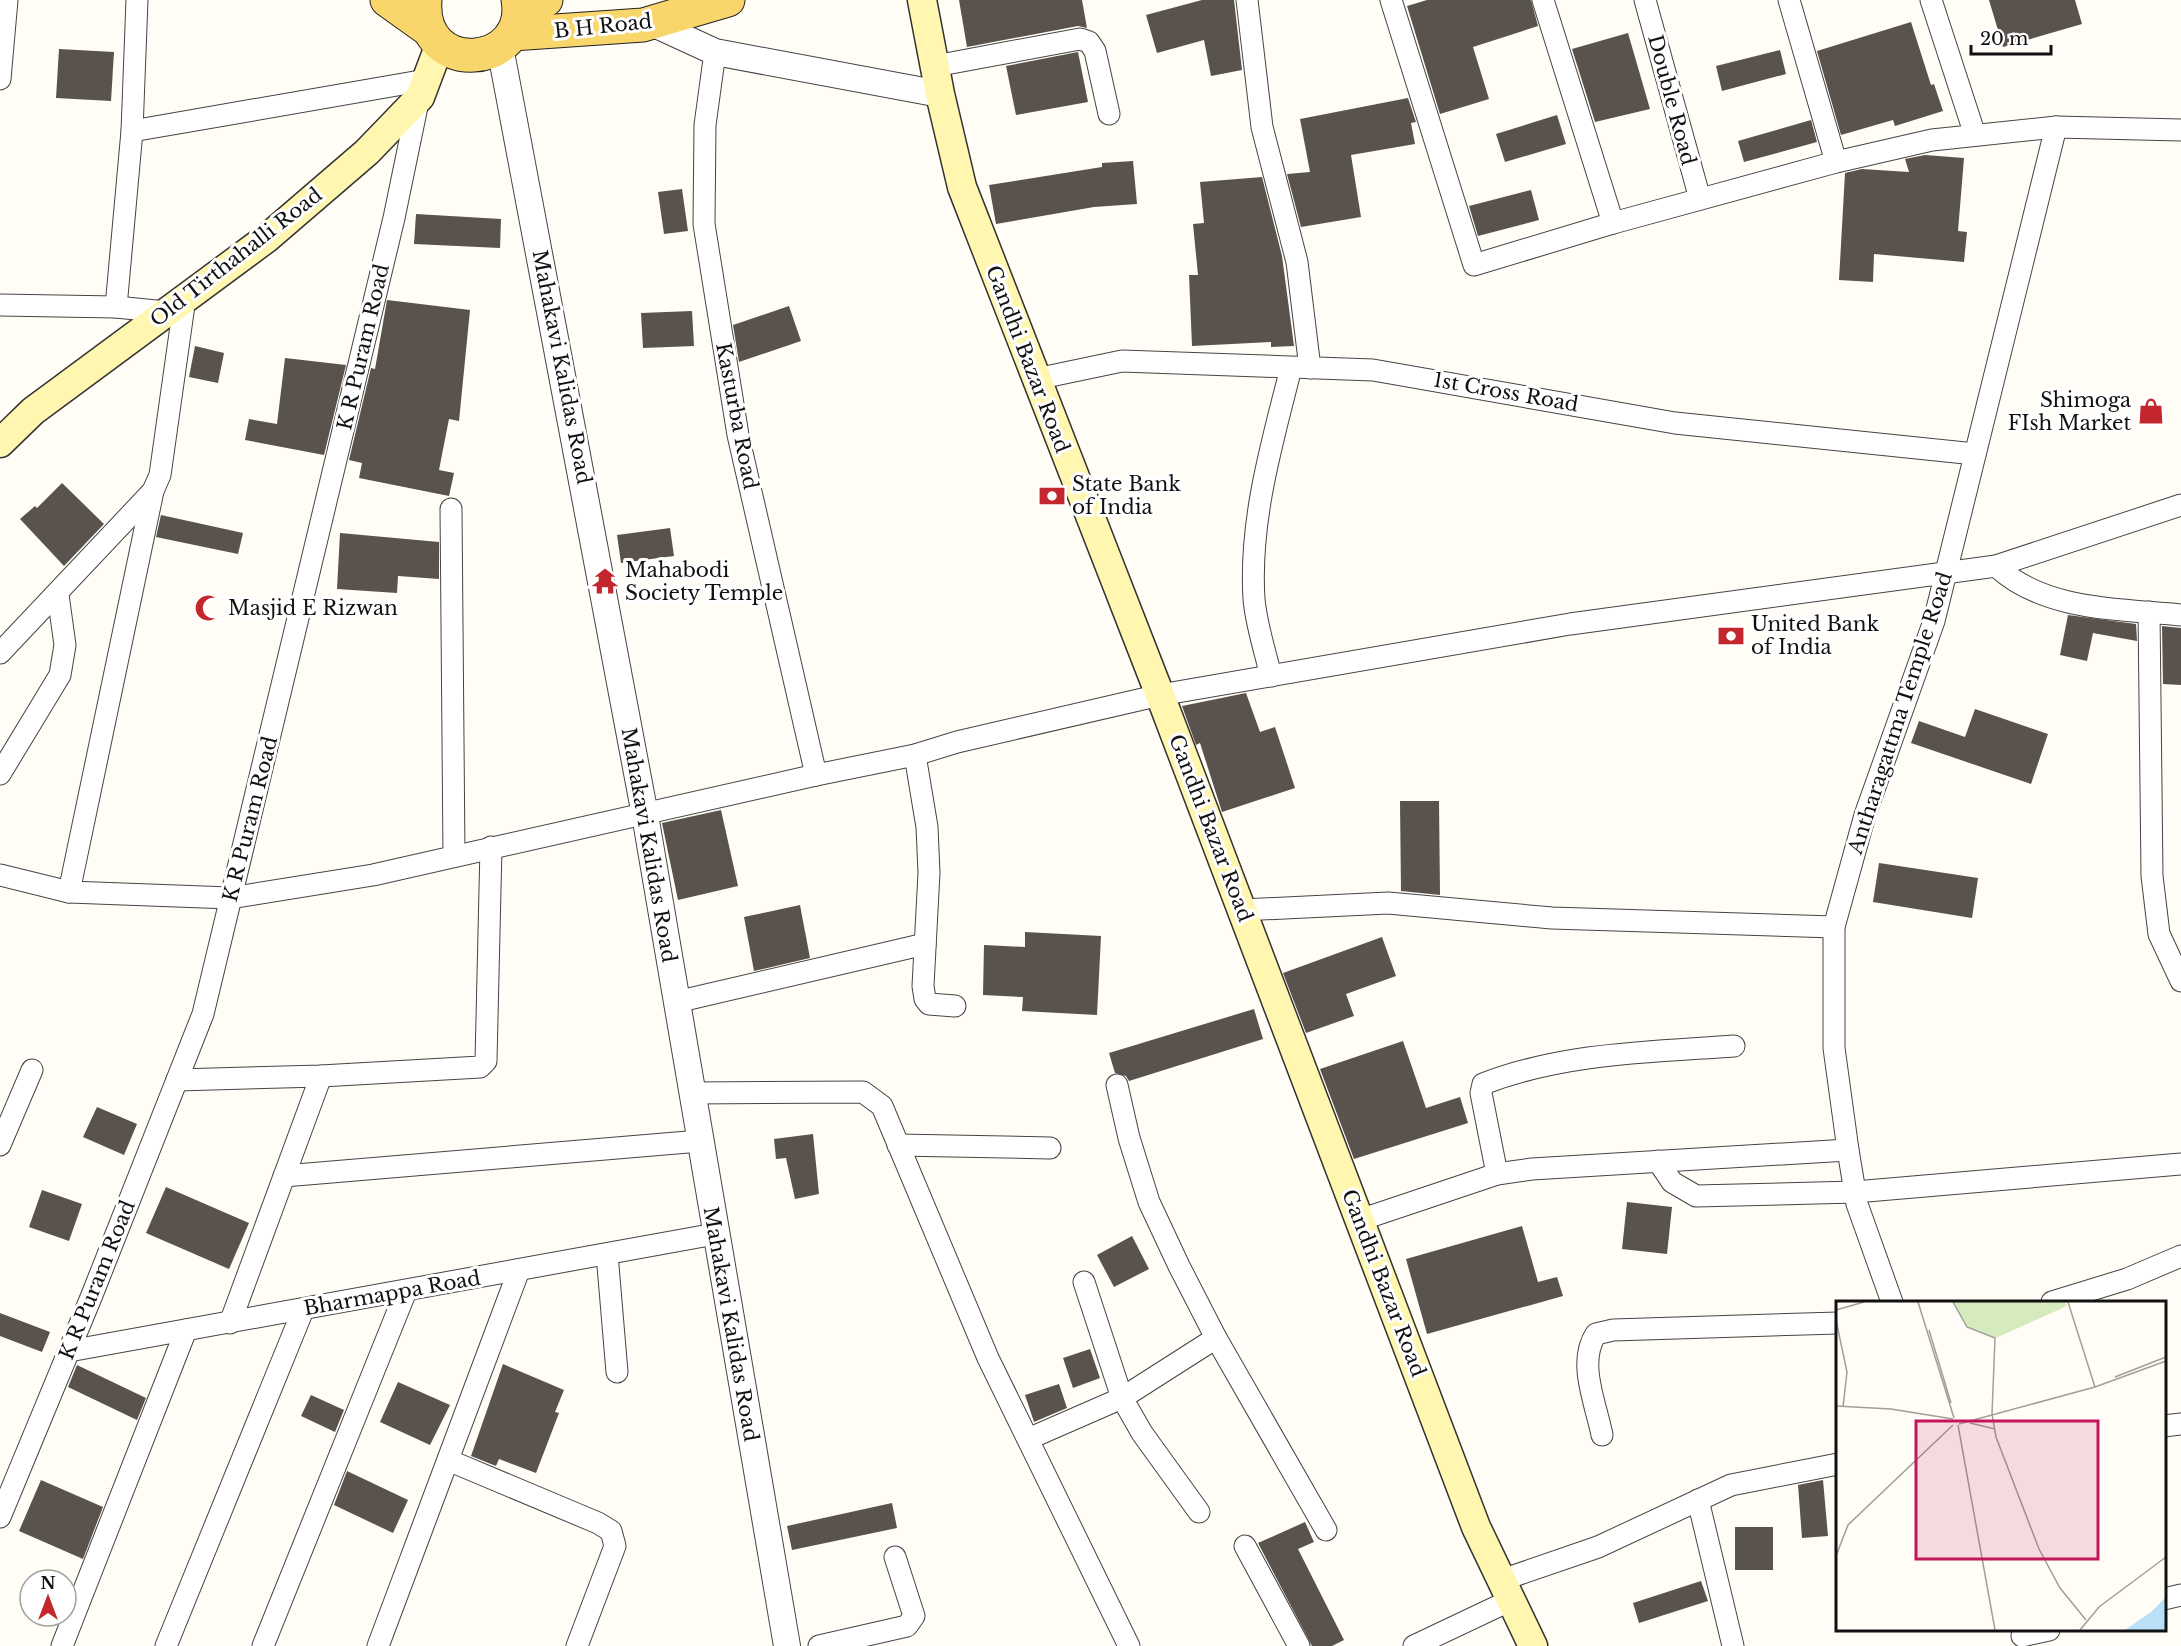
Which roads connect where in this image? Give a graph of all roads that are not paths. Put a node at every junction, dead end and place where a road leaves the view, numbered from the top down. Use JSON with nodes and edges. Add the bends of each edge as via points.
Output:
{"nodes":[{"id":1,"x":8,"y":0,"type":"edge"},
{"id":2,"x":137,"y":0,"type":"edge"},
{"id":3,"x":387,"y":0,"type":"edge"},
{"id":4,"x":728,"y":0,"type":"edge"},
{"id":5,"x":922,"y":0,"type":"edge"},
{"id":6,"x":1247,"y":0,"type":"edge"},
{"id":7,"x":1391,"y":0,"type":"edge"},
{"id":8,"x":1543,"y":0,"type":"edge"},
{"id":9,"x":1645,"y":0,"type":"edge"},
{"id":10,"x":1789,"y":0,"type":"edge"},
{"id":11,"x":1931,"y":0,"type":"edge"},
{"id":12,"x":528,"y":1,"type":"edge"},
{"id":13,"x":651,"y":23,"type":"junction"},
{"id":14,"x":431,"y":25,"type":"edge"},
{"id":15,"x":506,"y":40,"type":"junction"},
{"id":16,"x":715,"y":52,"type":"junction"},
{"id":17,"x":935,"y":66,"type":"junction"},
{"id":18,"x":0,"y":80,"type":"edge"},
{"id":19,"x":423,"y":88,"type":"junction"},
{"id":20,"x":940,"y":94,"type":"junction"},
{"id":21,"x":1108,"y":114,"type":"dead end"},
{"id":22,"x":2056,"y":127,"type":"junction"},
{"id":23,"x":2181,"y":130,"type":"edge"},
{"id":24,"x":132,"y":131,"type":"junction"},
{"id":25,"x":1975,"y":135,"type":"junction"},
{"id":26,"x":1836,"y":162,"type":"junction"},
{"id":27,"x":1700,"y":199,"type":"junction"},
{"id":28,"x":1613,"y":223,"type":"junction"},
{"id":29,"x":0,"y":305,"type":"edge"},
{"id":30,"x":176,"y":305,"type":"junction"},
{"id":31,"x":116,"y":307,"type":"junction"},
{"id":32,"x":1300,"y":368,"type":"junction"},
{"id":33,"x":1036,"y":378,"type":"junction"},
{"id":34,"x":0,"y":444,"type":"edge"},
{"id":35,"x":1975,"y":454,"type":"junction"},
{"id":36,"x":153,"y":491,"type":"junction"},
{"id":37,"x":2181,"y":505,"type":"edge"},
{"id":38,"x":451,"y":509,"type":"dead end"},
{"id":39,"x":1996,"y":566,"type":"junction"},
{"id":40,"x":1946,"y":574,"type":"junction"},
{"id":41,"x":58,"y":595,"type":"junction"},
{"id":42,"x":2149,"y":612,"type":"junction"},
{"id":43,"x":2181,"y":615,"type":"edge"},
{"id":44,"x":0,"y":653,"type":"edge"},
{"id":45,"x":1270,"y":676,"type":"junction"},
{"id":46,"x":1160,"y":695,"type":"junction"},
{"id":47,"x":915,"y":755,"type":"junction"},
{"id":48,"x":0,"y":774,"type":"edge"},
{"id":49,"x":816,"y":775,"type":"junction"},
{"id":50,"x":645,"y":814,"type":"junction"},
{"id":51,"x":491,"y":847,"type":"junction"},
{"id":52,"x":454,"y":856,"type":"junction"},
{"id":53,"x":0,"y":875,"type":"edge"},
{"id":54,"x":69,"y":892,"type":"junction"},
{"id":55,"x":230,"y":898,"type":"junction"},
{"id":56,"x":1242,"y":910,"type":"junction"},
{"id":57,"x":1834,"y":927,"type":"junction"},
{"id":58,"x":925,"y":944,"type":"junction"},
{"id":59,"x":2181,"y":981,"type":"edge"},
{"id":60,"x":676,"y":1002,"type":"junction"},
{"id":61,"x":955,"y":1006,"type":"dead end"},
{"id":62,"x":1734,"y":1046,"type":"dead end"},
{"id":63,"x":32,"y":1070,"type":"dead end"},
{"id":64,"x":321,"y":1076,"type":"junction"},
{"id":65,"x":177,"y":1080,"type":"junction"},
{"id":66,"x":1117,"y":1085,"type":"dead end"},
{"id":67,"x":692,"y":1093,"type":"junction"},
{"id":68,"x":700,"y":1141,"type":"junction"},
{"id":69,"x":898,"y":1144,"type":"junction"},
{"id":70,"x":0,"y":1145,"type":"edge"},
{"id":71,"x":1050,"y":1148,"type":"dead end"},
{"id":72,"x":1848,"y":1150,"type":"junction"},
{"id":73,"x":1658,"y":1161,"type":"junction"},
{"id":74,"x":2178,"y":1169,"type":"edge"},
{"id":75,"x":1497,"y":1174,"type":"junction"},
{"id":76,"x":284,"y":1176,"type":"junction"},
{"id":77,"x":1855,"y":1192,"type":"junction"},
{"id":78,"x":1360,"y":1220,"type":"junction"},
{"id":79,"x":715,"y":1234,"type":"junction"},
{"id":80,"x":607,"y":1254,"type":"junction"},
{"id":81,"x":2181,"y":1256,"type":"edge"},
{"id":82,"x":519,"y":1270,"type":"junction"},
{"id":83,"x":1084,"y":1282,"type":"dead end"},
{"id":84,"x":406,"y":1291,"type":"junction"},
{"id":85,"x":1892,"y":1301,"type":"edge"},
{"id":86,"x":2055,"y":1301,"type":"edge"},
{"id":87,"x":303,"y":1310,"type":"junction"},
{"id":88,"x":230,"y":1323,"type":"junction"},
{"id":89,"x":1836,"y":1323,"type":"edge"},
{"id":90,"x":186,"y":1330,"type":"junction"},
{"id":91,"x":1216,"y":1338,"type":"junction"},
{"id":92,"x":69,"y":1351,"type":"junction"},
{"id":93,"x":617,"y":1371,"type":"dead end"},
{"id":94,"x":1122,"y":1398,"type":"junction"},
{"id":95,"x":2181,"y":1424,"type":"edge"},
{"id":96,"x":2166,"y":1426,"type":"edge"},
{"id":97,"x":1602,"y":1435,"type":"dead end"},
{"id":98,"x":1028,"y":1439,"type":"junction"},
{"id":99,"x":448,"y":1460,"type":"junction"},
{"id":100,"x":1836,"y":1464,"type":"edge"},
{"id":101,"x":1698,"y":1500,"type":"junction"},
{"id":102,"x":1198,"y":1512,"type":"dead end"},
{"id":103,"x":0,"y":1517,"type":"edge"},
{"id":104,"x":1326,"y":1530,"type":"dead end"},
{"id":105,"x":1245,"y":1546,"type":"dead end"},
{"id":106,"x":895,"y":1557,"type":"dead end"},
{"id":107,"x":1507,"y":1590,"type":"junction"},
{"id":108,"x":2181,"y":1595,"type":"edge"},
{"id":109,"x":2166,"y":1599,"type":"edge"},
{"id":110,"x":2042,"y":1631,"type":"edge"},
{"id":111,"x":2022,"y":1637,"type":"edge"},
{"id":112,"x":62,"y":1646,"type":"edge"},
{"id":113,"x":166,"y":1646,"type":"edge"},
{"id":114,"x":264,"y":1646,"type":"edge"},
{"id":115,"x":378,"y":1646,"type":"edge"},
{"id":116,"x":578,"y":1646,"type":"edge"},
{"id":117,"x":787,"y":1646,"type":"edge"},
{"id":118,"x":819,"y":1646,"type":"edge"},
{"id":119,"x":1129,"y":1646,"type":"edge"},
{"id":120,"x":1299,"y":1646,"type":"edge"},
{"id":121,"x":1414,"y":1646,"type":"edge"},
{"id":122,"x":1533,"y":1646,"type":"edge"},
{"id":123,"x":1733,"y":1646,"type":"edge"}],
"edges":[{"from":1,"to":18,"type":"street"},
{"from":2,"to":24,"type":"street"},
{"from":3,"to":14,"type":"main road","name":"B H Road"},
{"from":4,"to":13,"type":"main road","name":"B H Road"},
{"from":5,"to":17,"type":"main road","name":"Gandhi Bazar Road"},
{"from":6,"to":32,"type":"street","via":[[1262,127],[1297,262]]},
{"from":7,"to":28,"type":"street","via":[[1474,266]]},
{"from":8,"to":28,"type":"street"},
{"from":9,"to":27,"type":"street","name":"Double Road"},
{"from":10,"to":26,"type":"street"},
{"from":11,"to":25,"type":"street"},
{"from":12,"to":15,"type":"main road"},
{"from":13,"to":15,"type":"main road","name":"B H Road"},
{"from":13,"to":16,"type":"street"},
{"from":14,"to":15,"type":"main road","name":"B H Road","via":[[453,53],[486,54]]},
{"from":14,"to":19,"type":"main road","name":"Old Tirthahalli Road"},
{"from":15,"to":50,"type":"street","name":"Mahakavi Kalidas Road","via":[[522,148]]},
{"from":16,"to":20,"type":"street"},
{"from":16,"to":49,"type":"street","name":"Kasturba Road","via":[[705,125],[704,224],[738,435]]},
{"from":17,"to":20,"type":"main road","name":"Gandhi Bazar Road"},
{"from":17,"to":21,"type":"street","via":[[1080,39],[1089,42],[1095,51]]},
{"from":19,"to":24,"type":"street"},
{"from":19,"to":30,"type":"main road","name":"Old Tirthahalli Road","via":[[367,152],[267,238]]},
{"from":19,"to":55,"type":"street","name":"K R Puram Road"},
{"from":20,"to":33,"type":"main road","name":"Gandhi Bazar Road","via":[[962,187]]},
{"from":22,"to":23,"type":"street"},
{"from":22,"to":25,"type":"street"},
{"from":22,"to":35,"type":"street","name":"Antharagattma Temple Road"},
{"from":24,"to":31,"type":"street"},
{"from":25,"to":26,"type":"street","via":[[1932,140]]},
{"from":26,"to":27,"type":"street"},
{"from":27,"to":28,"type":"street"},
{"from":29,"to":31,"type":"street"},
{"from":30,"to":31,"type":"street"},
{"from":30,"to":34,"type":"main road","name":"Old Tirthahalli Road","via":[[33,411]]},
{"from":30,"to":36,"type":"street","via":[[160,475]]},
{"from":32,"to":33,"type":"street","name":"1st Cross Road","via":[[1122,361]]},
{"from":32,"to":35,"type":"street","name":"1st Cross Road","via":[[1373,370],[1675,423]]},
{"from":32,"to":45,"type":"street","via":[[1268,461],[1254,541],[1254,601]]},
{"from":33,"to":46,"type":"main road","name":"Gandhi Bazar Road"},
{"from":35,"to":40,"type":"street","name":"Antharagattma Temple Road"},
{"from":36,"to":41,"type":"street"},
{"from":36,"to":54,"type":"street"},
{"from":37,"to":39,"type":"street"},
{"from":38,"to":52,"type":"street"},
{"from":39,"to":40,"type":"street"},
{"from":39,"to":42,"type":"street","via":[[2012,582],[2037,592],[2089,607]]},
{"from":40,"to":45,"type":"street","via":[[1570,624]]},
{"from":40,"to":57,"type":"street","name":"Antharagattma Temple Road","via":[[1934,621],[1865,814]]},
{"from":41,"to":44,"type":"street"},
{"from":41,"to":48,"type":"street","via":[[65,645],[60,675]]},
{"from":42,"to":43,"type":"street"},
{"from":42,"to":59,"type":"street","via":[[2152,876],[2159,934]]},
{"from":45,"to":46,"type":"street"},
{"from":46,"to":47,"type":"street"},
{"from":46,"to":56,"type":"main road","name":"Gandhi Bazar Road"},
{"from":47,"to":49,"type":"street"},
{"from":47,"to":58,"type":"street","via":[[927,827]]},
{"from":49,"to":50,"type":"street"},
{"from":50,"to":51,"type":"street"},
{"from":50,"to":60,"type":"street","name":"Mahakavi Kalidas Road"},
{"from":51,"to":52,"type":"street"},
{"from":51,"to":64,"type":"street","via":[[484,1064]]},
{"from":52,"to":55,"type":"street","via":[[373,875]]},
{"from":53,"to":54,"type":"street"},
{"from":54,"to":55,"type":"street"},
{"from":55,"to":65,"type":"street","name":"K R Puram Road","via":[[203,1014]]},
{"from":56,"to":57,"type":"street","via":[[1388,903],[1552,918]]},
{"from":56,"to":78,"type":"main road","name":"Gandhi Bazar Road"},
{"from":57,"to":72,"type":"street","name":"Antharagattma Temple Road","via":[[1834,1048]]},
{"from":58,"to":60,"type":"street"},
{"from":58,"to":61,"type":"street","via":[[925,999],[929,1004]]},
{"from":60,"to":67,"type":"street","name":"Mahakavi Kalidas Road"},
{"from":62,"to":75,"type":"street","via":[[1591,1056],[1483,1084],[1481,1093]]},
{"from":63,"to":70,"type":"street"},
{"from":64,"to":65,"type":"street"},
{"from":64,"to":76,"type":"street"},
{"from":65,"to":92,"type":"street","name":"K R Puram Road"},
{"from":66,"to":91,"type":"street","via":[[1149,1202]]},
{"from":67,"to":68,"type":"street","name":"Mahakavi Kalidas Road"},
{"from":67,"to":69,"type":"street","via":[[863,1092],[882,1106]]},
{"from":68,"to":76,"type":"street"},
{"from":68,"to":79,"type":"street","name":"Mahakavi Kalidas Road"},
{"from":69,"to":71,"type":"street"},
{"from":69,"to":98,"type":"street","via":[[988,1358]]},
{"from":72,"to":73,"type":"street"},
{"from":72,"to":77,"type":"street","name":"Antharagattma Temple Road"},
{"from":73,"to":75,"type":"street"},
{"from":73,"to":77,"type":"street","via":[[1672,1182],[1696,1196]]},
{"from":74,"to":77,"type":"street"},
{"from":75,"to":78,"type":"street"},
{"from":76,"to":88,"type":"street"},
{"from":77,"to":85,"type":"street","name":"Antharagattma Temple Road"},
{"from":78,"to":107,"type":"main road","name":"Gandhi Bazar Road","via":[[1476,1527]]},
{"from":79,"to":80,"type":"street","name":"Bharmappa Road"},
{"from":79,"to":117,"type":"street","name":"Mahakavi Kalidas Road"},
{"from":80,"to":82,"type":"street","name":"Bharmappa Road"},
{"from":80,"to":93,"type":"street"},
{"from":81,"to":86,"type":"street","via":[[2127,1279]]},
{"from":82,"to":84,"type":"street","name":"Bharmappa Road"},
{"from":82,"to":99,"type":"street"},
{"from":83,"to":94,"type":"street"},
{"from":84,"to":87,"type":"street","name":"Bharmappa Road"},
{"from":84,"to":114,"type":"street"},
{"from":87,"to":88,"type":"street","name":"Bharmappa Road"},
{"from":87,"to":113,"type":"street"},
{"from":88,"to":90,"type":"street","name":"Bharmappa Road"},
{"from":89,"to":97,"type":"street","via":[[1613,1330],[1596,1334],[1588,1346],[1586,1360]]},
{"from":90,"to":92,"type":"street","name":"Bharmappa Road"},
{"from":90,"to":112,"type":"street"},
{"from":91,"to":94,"type":"street"},
{"from":91,"to":104,"type":"street"},
{"from":92,"to":103,"type":"street","name":"K R Puram Road"},
{"from":94,"to":98,"type":"street"},
{"from":94,"to":102,"type":"street"},
{"from":95,"to":96,"type":"street"},
{"from":98,"to":119,"type":"street"},
{"from":99,"to":115,"type":"street"},
{"from":99,"to":116,"type":"street","via":[[611,1531],[615,1546]]},
{"from":100,"to":101,"type":"street","via":[[1731,1485]]},
{"from":101,"to":107,"type":"street"},
{"from":101,"to":123,"type":"street"},
{"from":105,"to":120,"type":"street"},
{"from":106,"to":118,"type":"street","via":[[914,1616],[912,1621],[907,1626]]},
{"from":107,"to":121,"type":"street"},
{"from":107,"to":122,"type":"main road","name":"Gandhi Bazar Road"},
{"from":108,"to":109,"type":"street"},
{"from":110,"to":111,"type":"street"}]}
